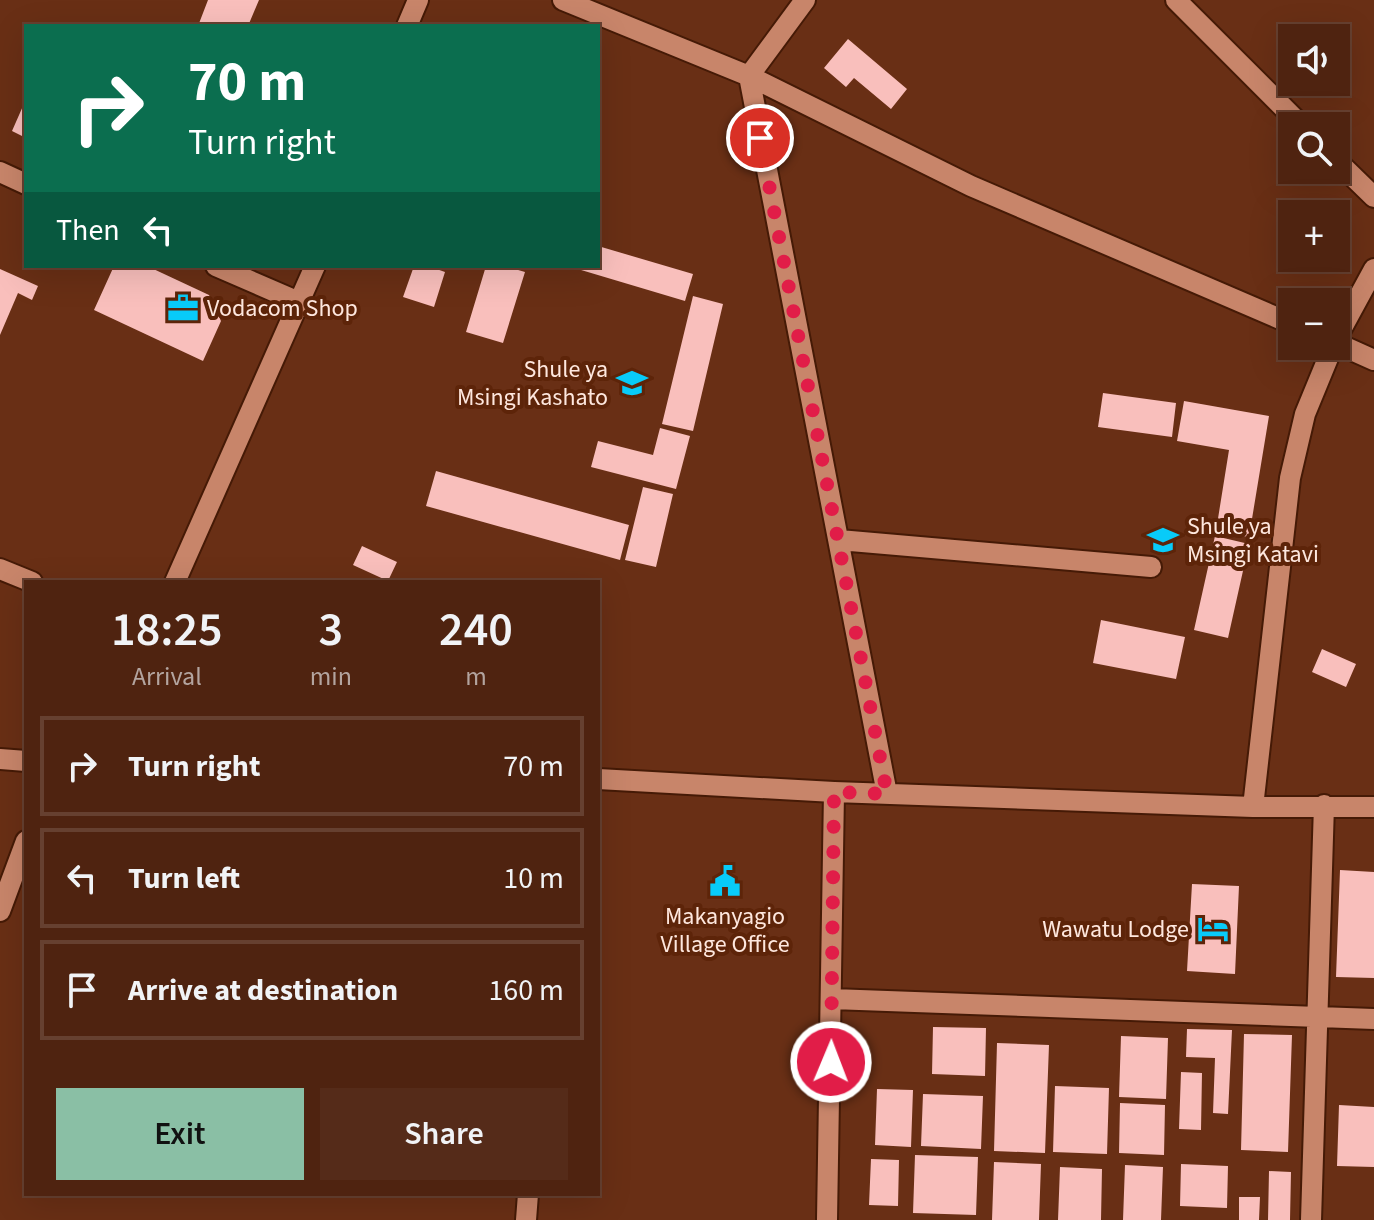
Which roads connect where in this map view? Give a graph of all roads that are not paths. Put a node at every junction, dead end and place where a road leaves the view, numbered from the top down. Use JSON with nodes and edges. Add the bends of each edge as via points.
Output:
{"nodes":[{"id":1,"x":418,"y":0,"type":"edge"},
{"id":2,"x":563,"y":0,"type":"edge"},
{"id":3,"x":805,"y":0,"type":"edge"},
{"id":4,"x":1176,"y":0,"type":"edge"},
{"id":5,"x":408,"y":24,"type":"edge"},
{"id":6,"x":749,"y":76,"type":"junction"},
{"id":7,"x":1288,"y":112,"type":"edge"},
{"id":8,"x":0,"y":172,"type":"edge"},
{"id":9,"x":1350,"y":174,"type":"edge"},
{"id":10,"x":24,"y":183,"type":"edge"},
{"id":11,"x":1374,"y":197,"type":"edge"},
{"id":12,"x":221,"y":268,"type":"edge"},
{"id":13,"x":314,"y":268,"type":"edge"},
{"id":14,"x":1374,"y":269,"type":"edge"},
{"id":15,"x":301,"y":303,"type":"junction"},
{"id":16,"x":1350,"y":315,"type":"edge"},
{"id":17,"x":1278,"y":318,"type":"edge"},
{"id":18,"x":1350,"y":350,"type":"edge"},
{"id":19,"x":1328,"y":360,"type":"edge"},
{"id":20,"x":1374,"y":360,"type":"edge"},
{"id":21,"x":839,"y":540,"type":"junction"},
{"id":22,"x":1151,"y":567,"type":"dead end"},
{"id":23,"x":0,"y":569,"type":"edge"},
{"id":24,"x":27,"y":580,"type":"edge"},
{"id":25,"x":176,"y":580,"type":"edge"},
{"id":26,"x":0,"y":759,"type":"edge"},
{"id":27,"x":24,"y":761,"type":"edge"},
{"id":28,"x":600,"y":779,"type":"edge"},
{"id":29,"x":834,"y":792,"type":"junction"},
{"id":30,"x":887,"y":794,"type":"junction"},
{"id":31,"x":1324,"y":805,"type":"junction"},
{"id":32,"x":1253,"y":807,"type":"junction"},
{"id":33,"x":1374,"y":807,"type":"edge"},
{"id":34,"x":24,"y":846,"type":"edge"},
{"id":35,"x":0,"y":911,"type":"edge"},
{"id":36,"x":832,"y":999,"type":"junction"},
{"id":37,"x":1319,"y":1018,"type":"junction"},
{"id":38,"x":1374,"y":1019,"type":"edge"},
{"id":39,"x":528,"y":1196,"type":"edge"},
{"id":40,"x":526,"y":1220,"type":"edge"},
{"id":41,"x":827,"y":1220,"type":"edge"},
{"id":42,"x":1311,"y":1220,"type":"edge"}],
"edges":[{"from":1,"to":5,"type":"street"},
{"from":2,"to":6,"type":"street"},
{"from":3,"to":6,"type":"street"},
{"from":4,"to":7,"type":"street"},
{"from":6,"to":17,"type":"street","via":[[971,186]]},
{"from":6,"to":21,"type":"street"},
{"from":8,"to":10,"type":"street"},
{"from":9,"to":11,"type":"street"},
{"from":12,"to":15,"type":"street"},
{"from":13,"to":15,"type":"street"},
{"from":14,"to":16,"type":"street"},
{"from":15,"to":25,"type":"street"},
{"from":18,"to":20,"type":"street"},
{"from":19,"to":32,"type":"street","via":[[1305,414],[1290,478]]},
{"from":21,"to":22,"type":"street"},
{"from":21,"to":30,"type":"street"},
{"from":23,"to":24,"type":"street"},
{"from":26,"to":27,"type":"street"},
{"from":28,"to":29,"type":"street"},
{"from":29,"to":30,"type":"street"},
{"from":29,"to":36,"type":"street"},
{"from":30,"to":32,"type":"street"},
{"from":31,"to":32,"type":"street"},
{"from":31,"to":33,"type":"street"},
{"from":31,"to":37,"type":"street"},
{"from":34,"to":35,"type":"street"},
{"from":36,"to":37,"type":"street"},
{"from":36,"to":41,"type":"street"},
{"from":37,"to":38,"type":"street"},
{"from":37,"to":42,"type":"street"},
{"from":39,"to":40,"type":"street"}]}
